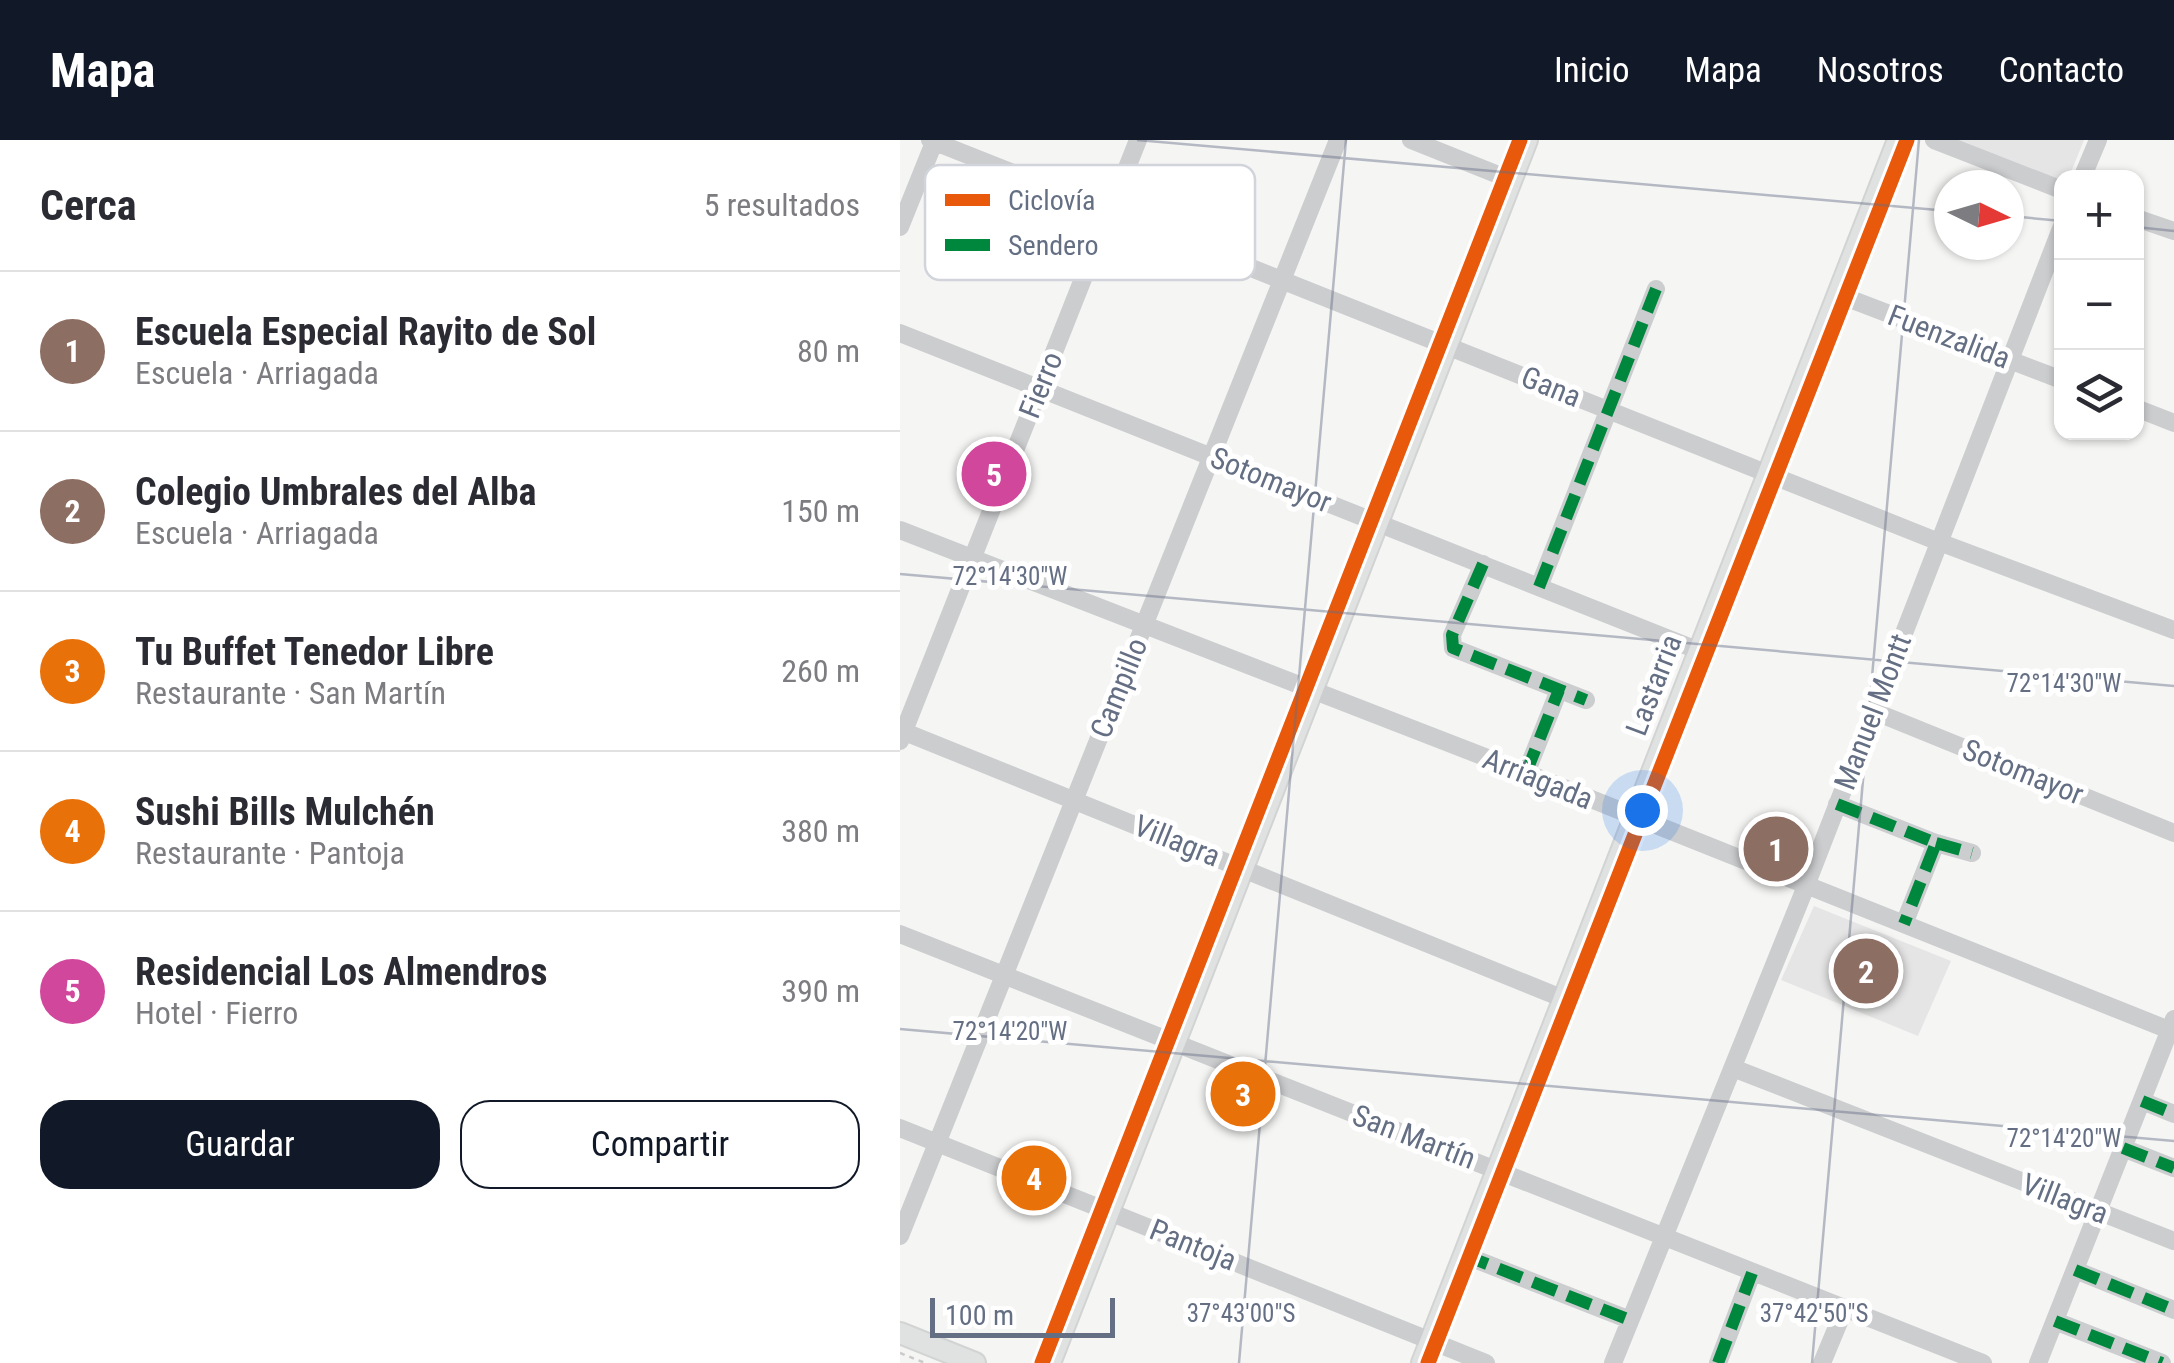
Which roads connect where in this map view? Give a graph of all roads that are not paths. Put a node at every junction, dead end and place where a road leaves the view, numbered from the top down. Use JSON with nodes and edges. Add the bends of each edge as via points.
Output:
{"nodes":[{"id":1,"x":1138,"y":140,"type":"edge"},
{"id":2,"x":1338,"y":140,"type":"edge"},
{"id":3,"x":1411,"y":140,"type":"edge"},
{"id":4,"x":1527,"y":140,"type":"edge"},
{"id":5,"x":1898,"y":140,"type":"edge"},
{"id":6,"x":1934,"y":140,"type":"edge"},
{"id":7,"x":2098,"y":140,"type":"edge"},
{"id":8,"x":933,"y":141,"type":"edge"},
{"id":9,"x":993,"y":165,"type":"edge"},
{"id":10,"x":1128,"y":165,"type":"edge"},
{"id":11,"x":2085,"y":170,"type":"edge"},
{"id":12,"x":1512,"y":180,"type":"junction"},
{"id":13,"x":2054,"y":187,"type":"edge"},
{"id":14,"x":2144,"y":221,"type":"edge"},
{"id":15,"x":900,"y":227,"type":"edge"},
{"id":16,"x":2174,"y":231,"type":"edge"},
{"id":17,"x":2054,"y":246,"type":"edge"},
{"id":18,"x":1255,"y":269,"type":"edge"},
{"id":19,"x":1083,"y":280,"type":"edge"},
{"id":20,"x":1282,"y":280,"type":"junction"},
{"id":21,"x":1656,"y":290,"type":"dead end"},
{"id":22,"x":1837,"y":294,"type":"junction"},
{"id":23,"x":900,"y":333,"type":"edge"},
{"id":24,"x":1447,"y":346,"type":"junction"},
{"id":25,"x":2008,"y":360,"type":"junction"},
{"id":26,"x":2054,"y":377,"type":"edge"},
{"id":27,"x":1040,"y":388,"type":"junction"},
{"id":28,"x":1608,"y":410,"type":"junction"},
{"id":29,"x":2144,"y":411,"type":"edge"},
{"id":30,"x":2174,"y":423,"type":"edge"},
{"id":31,"x":1212,"y":457,"type":"junction"},
{"id":32,"x":1766,"y":473,"type":"junction"},
{"id":33,"x":1378,"y":523,"type":"junction"},
{"id":34,"x":900,"y":530,"type":"edge"},
{"id":35,"x":1939,"y":542,"type":"junction"},
{"id":36,"x":972,"y":558,"type":"junction"},
{"id":37,"x":1483,"y":564,"type":"junction"},
{"id":38,"x":1539,"y":587,"type":"junction"},
{"id":39,"x":1144,"y":626,"type":"junction"},
{"id":40,"x":2174,"y":630,"type":"edge"},
{"id":41,"x":1697,"y":650,"type":"junction"},
{"id":42,"x":1558,"y":690,"type":"junction"},
{"id":43,"x":1312,"y":691,"type":"junction"},
{"id":44,"x":1586,"y":700,"type":"dead end"},
{"id":45,"x":1872,"y":711,"type":"junction"},
{"id":46,"x":901,"y":734,"type":"edge"},
{"id":47,"x":1526,"y":773,"type":"junction"},
{"id":48,"x":1074,"y":801,"type":"junction"},
{"id":49,"x":1837,"y":804,"type":"junction"},
{"id":50,"x":1633,"y":817,"type":"junction"},
{"id":51,"x":2174,"y":833,"type":"edge"},
{"id":52,"x":1936,"y":843,"type":"junction"},
{"id":53,"x":1972,"y":854,"type":"dead end"},
{"id":54,"x":1244,"y":868,"type":"junction"},
{"id":55,"x":1806,"y":885,"type":"junction"},
{"id":56,"x":1904,"y":924,"type":"junction"},
{"id":57,"x":900,"y":934,"type":"edge"},
{"id":58,"x":1004,"y":976,"type":"junction"},
{"id":59,"x":1564,"y":998,"type":"junction"},
{"id":60,"x":2172,"y":1028,"type":"edge"},
{"id":61,"x":1175,"y":1044,"type":"junction"},
{"id":62,"x":1733,"y":1068,"type":"junction"},
{"id":63,"x":2142,"y":1101,"type":"junction"},
{"id":64,"x":2174,"y":1114,"type":"edge"},
{"id":65,"x":900,"y":1128,"type":"edge"},
{"id":66,"x":936,"y":1143,"type":"junction"},
{"id":67,"x":2123,"y":1148,"type":"junction"},
{"id":68,"x":2174,"y":1168,"type":"edge"},
{"id":69,"x":1498,"y":1170,"type":"junction"},
{"id":70,"x":1110,"y":1212,"type":"junction"},
{"id":71,"x":2098,"y":1212,"type":"junction"},
{"id":72,"x":900,"y":1236,"type":"edge"},
{"id":73,"x":1664,"y":1238,"type":"junction"},
{"id":74,"x":2174,"y":1241,"type":"edge"},
{"id":75,"x":1464,"y":1254,"type":"junction"},
{"id":76,"x":2075,"y":1270,"type":"junction"},
{"id":77,"x":1752,"y":1274,"type":"junction"},
{"id":78,"x":1844,"y":1310,"type":"junction"},
{"id":79,"x":2174,"y":1310,"type":"edge"},
{"id":80,"x":1630,"y":1320,"type":"junction"},
{"id":81,"x":2054,"y":1321,"type":"junction"},
{"id":82,"x":900,"y":1333,"type":"edge"},
{"id":83,"x":1430,"y":1340,"type":"junction"},
{"id":84,"x":975,"y":1363,"type":"edge"},
{"id":85,"x":1050,"y":1363,"type":"edge"},
{"id":86,"x":1422,"y":1363,"type":"edge"},
{"id":87,"x":1486,"y":1363,"type":"edge"},
{"id":88,"x":1612,"y":1363,"type":"edge"},
{"id":89,"x":1718,"y":1363,"type":"edge"},
{"id":90,"x":1822,"y":1363,"type":"edge"},
{"id":91,"x":1983,"y":1363,"type":"edge"},
{"id":92,"x":2038,"y":1363,"type":"edge"},
{"id":93,"x":2162,"y":1363,"type":"edge"}],
"edges":[{"from":1,"to":10,"type":"street","name":"Fierro"},
{"from":2,"to":20,"type":"street","name":"Campillo"},
{"from":3,"to":12,"type":"street"},
{"from":4,"to":12,"type":"main road"},
{"from":5,"to":22,"type":"main road","name":"Lastarria"},
{"from":6,"to":13,"type":"street"},
{"from":7,"to":11,"type":"street"},
{"from":8,"to":9,"type":"street","name":"Gana"},
{"from":8,"to":15,"type":"street"},
{"from":12,"to":24,"type":"main road"},
{"from":14,"to":16,"type":"street"},
{"from":17,"to":25,"type":"street","name":"Manuel Montt"},
{"from":18,"to":20,"type":"street","name":"Gana"},
{"from":19,"to":27,"type":"street","name":"Fierro"},
{"from":20,"to":24,"type":"street","name":"Gana"},
{"from":20,"to":31,"type":"street","name":"Campillo"},
{"from":21,"to":28,"type":"street"},
{"from":22,"to":25,"type":"street","name":"Fuenzalida"},
{"from":22,"to":32,"type":"main road","name":"Lastarria"},
{"from":23,"to":27,"type":"street","name":"Sotomayor"},
{"from":24,"to":28,"type":"street","name":"Gana"},
{"from":24,"to":33,"type":"main road"},
{"from":25,"to":26,"type":"street","name":"Fuenzalida"},
{"from":25,"to":35,"type":"street","name":"Manuel Montt"},
{"from":27,"to":31,"type":"street","name":"Sotomayor"},
{"from":27,"to":36,"type":"street","name":"Fierro"},
{"from":28,"to":32,"type":"street","name":"Gana"},
{"from":28,"to":38,"type":"street"},
{"from":29,"to":30,"type":"street"},
{"from":31,"to":33,"type":"street","name":"Sotomayor"},
{"from":31,"to":39,"type":"street","name":"Campillo"},
{"from":32,"to":35,"type":"street","name":"Gana"},
{"from":32,"to":41,"type":"main road","name":"Lastarria"},
{"from":33,"to":37,"type":"street","name":"Sotomayor"},
{"from":33,"to":43,"type":"main road"},
{"from":34,"to":36,"type":"street","name":"Arriagada"},
{"from":35,"to":40,"type":"street","name":"Gana"},
{"from":35,"to":45,"type":"street","name":"Manuel Montt"},
{"from":36,"to":39,"type":"street","name":"Arriagada"},
{"from":36,"to":46,"type":"street","name":"Fierro"},
{"from":37,"to":38,"type":"street","name":"Sotomayor"},
{"from":37,"to":42,"type":"street","via":[[1452,635],[1453,648]]},
{"from":38,"to":41,"type":"street","name":"Sotomayor"},
{"from":39,"to":43,"type":"street","name":"Arriagada"},
{"from":39,"to":48,"type":"street","name":"Campillo"},
{"from":41,"to":50,"type":"main road","name":"Lastarria"},
{"from":42,"to":44,"type":"street"},
{"from":42,"to":47,"type":"street"},
{"from":43,"to":47,"type":"street","name":"Arriagada"},
{"from":43,"to":54,"type":"main road"},
{"from":45,"to":49,"type":"street","name":"Manuel Montt"},
{"from":45,"to":51,"type":"street","name":"Sotomayor"},
{"from":46,"to":48,"type":"street","name":"Villagra"},
{"from":47,"to":50,"type":"street","name":"Arriagada"},
{"from":48,"to":54,"type":"street","name":"Villagra"},
{"from":48,"to":58,"type":"street","name":"Campillo"},
{"from":49,"to":52,"type":"street"},
{"from":49,"to":55,"type":"street","name":"Manuel Montt"},
{"from":50,"to":55,"type":"street","name":"Arriagada"},
{"from":50,"to":59,"type":"main road","name":"Lastarria"},
{"from":52,"to":53,"type":"street"},
{"from":52,"to":56,"type":"street"},
{"from":54,"to":59,"type":"street","name":"Villagra"},
{"from":54,"to":61,"type":"main road"},
{"from":55,"to":56,"type":"street","name":"Arriagada"},
{"from":55,"to":62,"type":"street","name":"Manuel Montt"},
{"from":56,"to":60,"type":"street","name":"Arriagada"},
{"from":57,"to":58,"type":"street","name":"San Martín"},
{"from":58,"to":61,"type":"street","name":"San Martín"},
{"from":58,"to":66,"type":"street","name":"Campillo"},
{"from":59,"to":69,"type":"main road","name":"Lastarria"},
{"from":60,"to":63,"type":"street"},
{"from":61,"to":69,"type":"street","name":"San Martín"},
{"from":61,"to":70,"type":"main road"},
{"from":62,"to":71,"type":"street","name":"Villagra"},
{"from":62,"to":73,"type":"street","name":"Manuel Montt"},
{"from":63,"to":64,"type":"street"},
{"from":63,"to":67,"type":"street"},
{"from":65,"to":66,"type":"street","name":"Pantoja"},
{"from":66,"to":70,"type":"street","name":"Pantoja"},
{"from":66,"to":72,"type":"street","name":"Campillo"},
{"from":67,"to":68,"type":"street"},
{"from":67,"to":71,"type":"street"},
{"from":69,"to":73,"type":"street","name":"San Martín"},
{"from":69,"to":75,"type":"main road","name":"Lastarria"},
{"from":70,"to":83,"type":"street","name":"Pantoja"},
{"from":70,"to":85,"type":"main road"},
{"from":71,"to":74,"type":"street","name":"Villagra"},
{"from":71,"to":76,"type":"street"},
{"from":73,"to":77,"type":"street","name":"San Martín"},
{"from":73,"to":80,"type":"street","name":"Manuel Montt"},
{"from":75,"to":80,"type":"street"},
{"from":75,"to":83,"type":"main road","name":"Lastarria"},
{"from":76,"to":79,"type":"street"},
{"from":76,"to":81,"type":"street"},
{"from":77,"to":78,"type":"street","name":"San Martín"},
{"from":77,"to":89,"type":"street"},
{"from":78,"to":90,"type":"street"},
{"from":78,"to":91,"type":"street","name":"San Martín"},
{"from":80,"to":88,"type":"street","name":"Manuel Montt"},
{"from":81,"to":92,"type":"street"},
{"from":81,"to":93,"type":"street"},
{"from":82,"to":84,"type":"main road"},
{"from":83,"to":86,"type":"main road","name":"Lastarria"},
{"from":83,"to":87,"type":"street","name":"Pantoja"}]}
